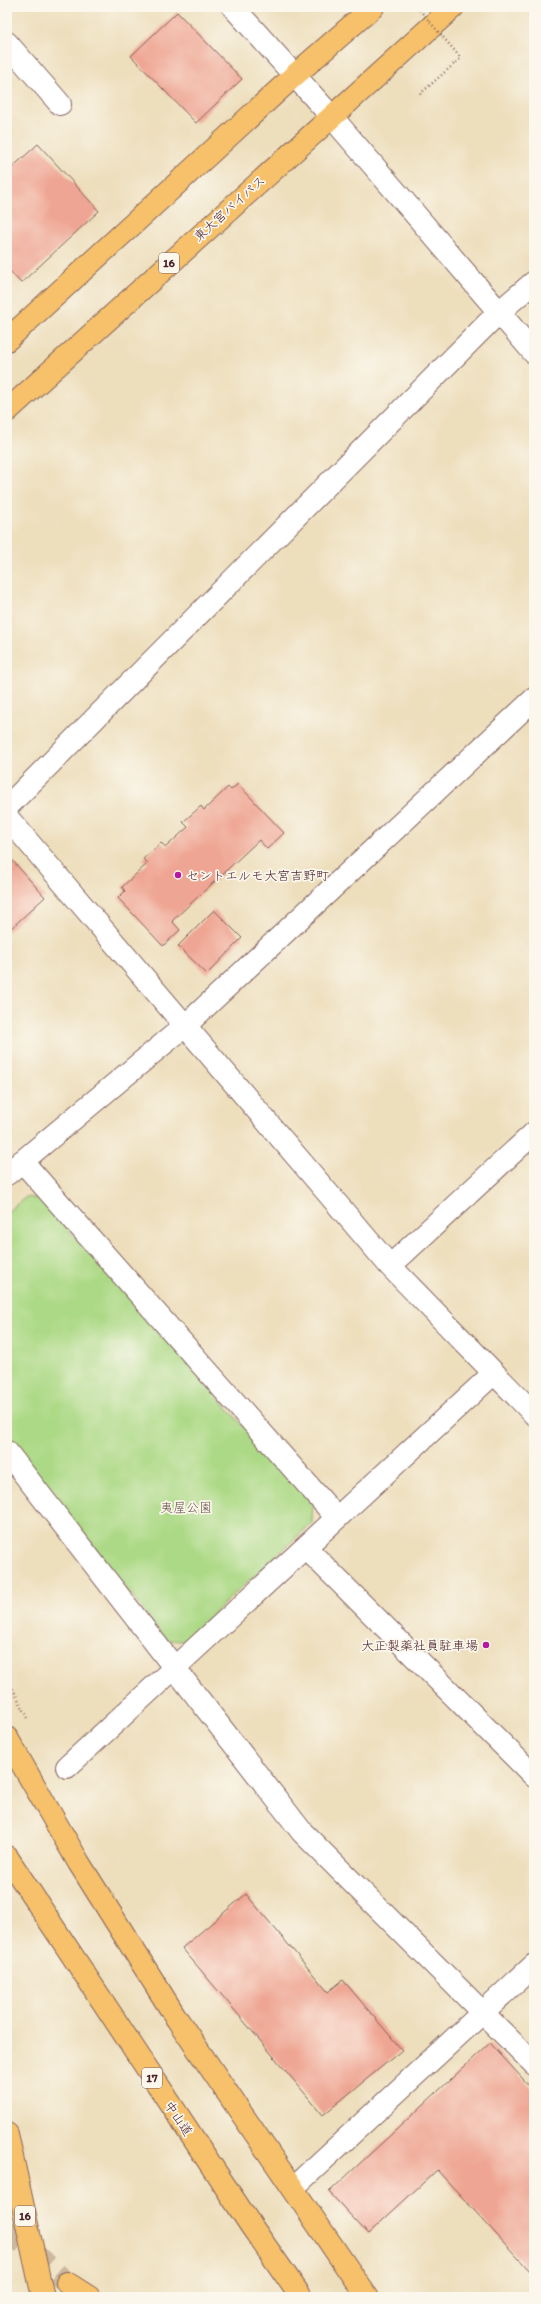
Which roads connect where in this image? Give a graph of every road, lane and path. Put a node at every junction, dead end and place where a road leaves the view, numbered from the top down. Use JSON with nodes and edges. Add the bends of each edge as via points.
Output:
{"nodes":[{"id":1,"x":233,"y":7,"type":"edge"},
{"id":2,"x":373,"y":7,"type":"edge"},
{"id":3,"x":417,"y":7,"type":"edge"},
{"id":4,"x":453,"y":7,"type":"edge"},
{"id":5,"x":7,"y":43,"type":"edge"},
{"id":6,"x":294,"y":75,"type":"junction"},
{"id":7,"x":420,"y":94,"type":"dead end"},
{"id":8,"x":60,"y":104,"type":"dead end"},
{"id":9,"x":331,"y":116,"type":"junction"},
{"id":10,"x":534,"y":282,"type":"edge"},
{"id":11,"x":498,"y":313,"type":"junction"},
{"id":12,"x":7,"y":340,"type":"edge"},
{"id":13,"x":534,"y":353,"type":"edge"},
{"id":14,"x":7,"y":411,"type":"edge"},
{"id":15,"x":534,"y":699,"type":"edge"},
{"id":16,"x":7,"y":807,"type":"edge"},
{"id":17,"x":7,"y":817,"type":"edge"},
{"id":18,"x":186,"y":1025,"type":"junction"},
{"id":19,"x":534,"y":1133,"type":"edge"},
{"id":20,"x":15,"y":1167,"type":"edge"},
{"id":21,"x":390,"y":1266,"type":"junction"},
{"id":22,"x":494,"y":1374,"type":"junction"},
{"id":23,"x":534,"y":1414,"type":"edge"},
{"id":24,"x":7,"y":1452,"type":"edge"},
{"id":25,"x":337,"y":1518,"type":"junction"},
{"id":26,"x":306,"y":1548,"type":"junction"},
{"id":27,"x":175,"y":1667,"type":"junction"},
{"id":28,"x":7,"y":1738,"type":"edge"},
{"id":29,"x":67,"y":1767,"type":"dead end"},
{"id":30,"x":534,"y":1776,"type":"edge"},
{"id":31,"x":7,"y":1857,"type":"edge"},
{"id":32,"x":534,"y":1965,"type":"edge"},
{"id":33,"x":481,"y":2013,"type":"junction"},
{"id":34,"x":534,"y":2064,"type":"edge"},
{"id":35,"x":7,"y":2134,"type":"edge"},
{"id":36,"x":294,"y":2187,"type":"junction"},
{"id":37,"x":67,"y":2283,"type":"tunnel mouth"},
{"id":38,"x":43,"y":2297,"type":"edge"},
{"id":39,"x":89,"y":2297,"type":"edge"},
{"id":40,"x":301,"y":2297,"type":"edge"},
{"id":41,"x":367,"y":2297,"type":"edge"}],
"edges":[{"from":1,"to":6,"type":"street"},
{"from":2,"to":6,"type":"highway"},
{"from":3,"to":7,"type":"path","bridge":true,"via":[[461,58]]},
{"from":4,"to":9,"type":"highway","name":"東大宮バイパス","number":"16"},
{"from":5,"to":8,"type":"street"},
{"from":6,"to":9,"type":"street"},
{"from":6,"to":12,"type":"highway"},
{"from":9,"to":11,"type":"street"},
{"from":9,"to":14,"type":"highway","name":"東大宮バイパス","number":"16"},
{"from":10,"to":11,"type":"street"},
{"from":11,"to":13,"type":"street"},
{"from":11,"to":16,"type":"street"},
{"from":15,"to":18,"type":"street"},
{"from":17,"to":18,"type":"street"},
{"from":18,"to":20,"type":"street"},
{"from":18,"to":21,"type":"street"},
{"from":19,"to":21,"type":"street"},
{"from":20,"to":25,"type":"street"},
{"from":21,"to":22,"type":"street"},
{"from":22,"to":23,"type":"street"},
{"from":22,"to":25,"type":"street"},
{"from":24,"to":27,"type":"street"},
{"from":25,"to":26,"type":"street"},
{"from":26,"to":27,"type":"street"},
{"from":26,"to":30,"type":"street"},
{"from":27,"to":29,"type":"street"},
{"from":27,"to":33,"type":"street","via":[[302,1832]]},
{"from":28,"to":36,"type":"highway","via":[[79,1863],[177,2019]]},
{"from":31,"to":40,"type":"highway","name":"中山道","number":"17"},
{"from":32,"to":33,"type":"street"},
{"from":33,"to":34,"type":"street"},
{"from":33,"to":36,"type":"street"},
{"from":35,"to":38,"type":"highway","number":"16"},
{"from":36,"to":41,"type":"highway"},
{"from":37,"to":39,"type":"highway"}]}
